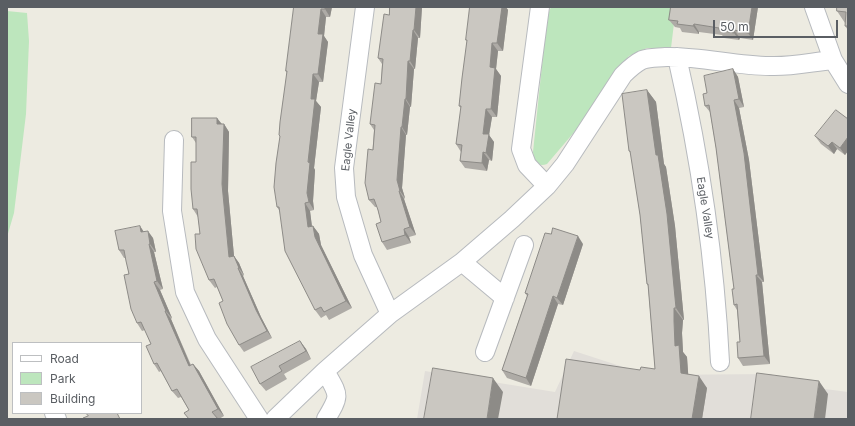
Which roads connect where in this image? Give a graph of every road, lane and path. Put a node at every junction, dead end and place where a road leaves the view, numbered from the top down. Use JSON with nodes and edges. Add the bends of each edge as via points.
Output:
{"nodes":[{"id":1,"x":365,"y":7,"type":"edge"},
{"id":2,"x":540,"y":7,"type":"edge"},
{"id":3,"x":814,"y":7,"type":"edge"},
{"id":4,"x":677,"y":57,"type":"junction"},
{"id":5,"x":833,"y":60,"type":"junction"},
{"id":6,"x":848,"y":84,"type":"edge"},
{"id":7,"x":174,"y":140,"type":"dead end"},
{"id":8,"x":547,"y":186,"type":"junction"},
{"id":9,"x":524,"y":245,"type":"dead end"},
{"id":10,"x":462,"y":262,"type":"junction"},
{"id":11,"x":505,"y":298,"type":"junction"},
{"id":12,"x":390,"y":314,"type":"junction"},
{"id":13,"x":485,"y":352,"type":"dead end"},
{"id":14,"x":720,"y":362,"type":"dead end"},
{"id":15,"x":325,"y":371,"type":"junction"},
{"id":16,"x":259,"y":419,"type":"edge"},
{"id":17,"x":275,"y":419,"type":"edge"},
{"id":18,"x":326,"y":419,"type":"edge"}],
"edges":[{"from":1,"to":12,"type":"street","name":"Eagle Valley","via":[[344,168],[346,197],[363,256]]},
{"from":2,"to":8,"type":"street","via":[[521,149],[527,166]]},
{"from":3,"to":5,"type":"street"},
{"from":4,"to":5,"type":"street","via":[[770,66]]},
{"from":4,"to":8,"type":"street","via":[[652,58],[633,65]]},
{"from":4,"to":14,"type":"street","name":"Eagle Valley","via":[[708,226]]},
{"from":5,"to":6,"type":"street"},
{"from":7,"to":16,"type":"street","via":[[172,211],[185,292],[207,339]]},
{"from":8,"to":10,"type":"street"},
{"from":9,"to":11,"type":"street"},
{"from":10,"to":11,"type":"street"},
{"from":10,"to":12,"type":"street"},
{"from":11,"to":13,"type":"street"},
{"from":12,"to":15,"type":"street"},
{"from":15,"to":17,"type":"street"},
{"from":15,"to":18,"type":"street","via":[[337,392],[336,403]]}]}
